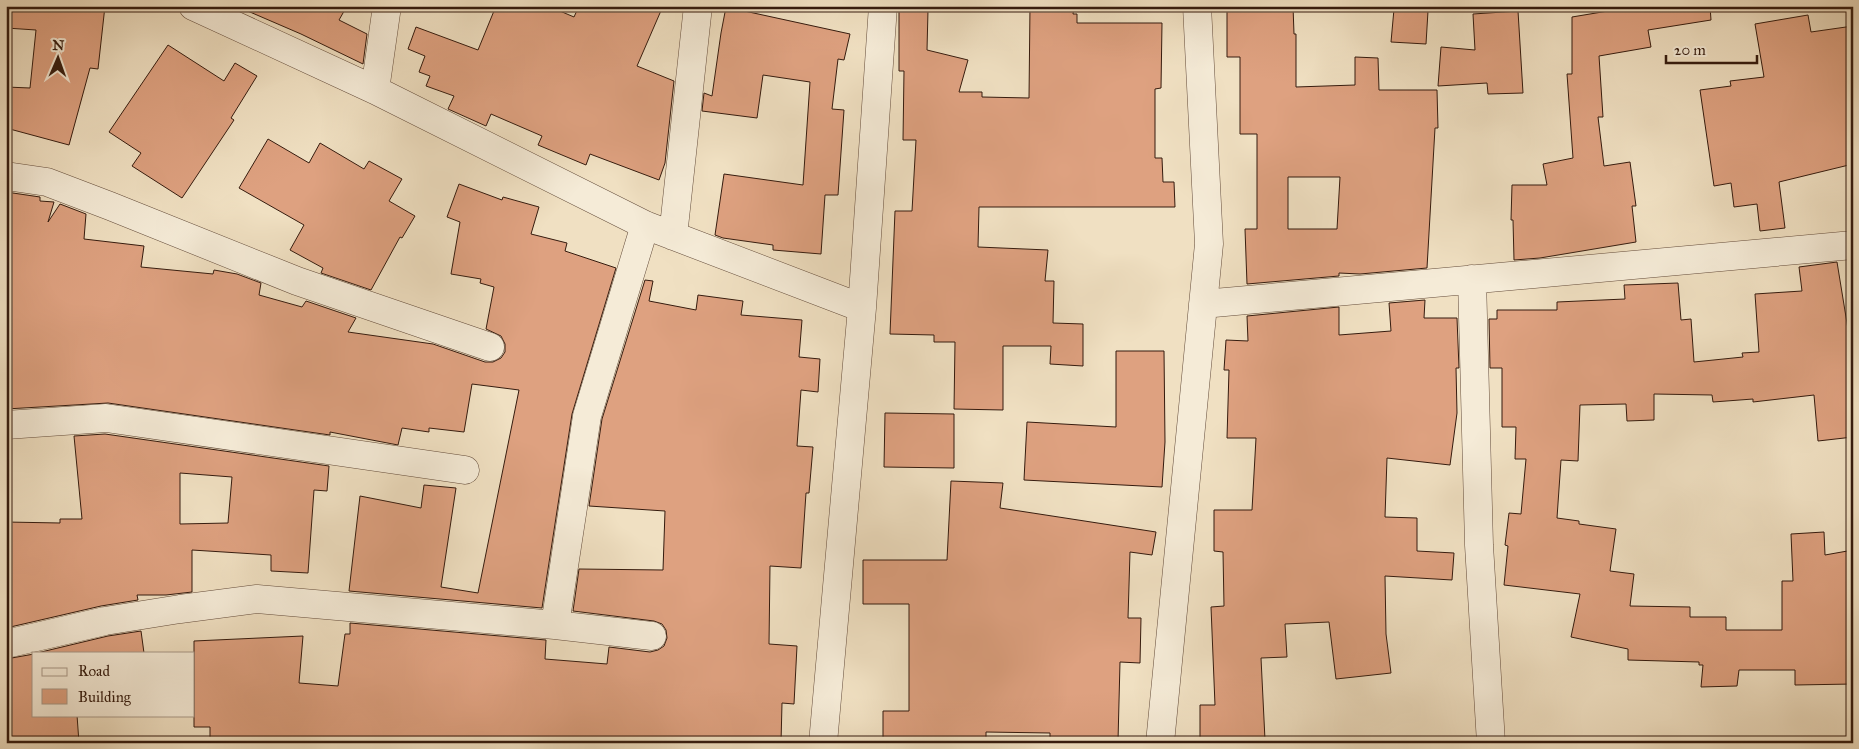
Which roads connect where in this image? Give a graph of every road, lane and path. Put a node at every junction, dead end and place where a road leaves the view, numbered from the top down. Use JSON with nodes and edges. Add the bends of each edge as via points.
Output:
{"nodes":[{"id":1,"x":193,"y":6,"type":"edge"},
{"id":2,"x":387,"y":6,"type":"edge"},
{"id":3,"x":698,"y":6,"type":"edge"},
{"id":4,"x":883,"y":6,"type":"edge"},
{"id":5,"x":1197,"y":6,"type":"edge"},
{"id":6,"x":375,"y":90,"type":"junction"},
{"id":7,"x":6,"y":176,"type":"edge"},
{"id":8,"x":645,"y":225,"type":"junction"},
{"id":9,"x":673,"y":236,"type":"junction"},
{"id":10,"x":1853,"y":245,"type":"edge"},
{"id":11,"x":1472,"y":279,"type":"junction"},
{"id":12,"x":1204,"y":304,"type":"junction"},
{"id":13,"x":862,"y":308,"type":"junction"},
{"id":14,"x":490,"y":347,"type":"dead end"},
{"id":15,"x":6,"y":425,"type":"edge"},
{"id":16,"x":465,"y":470,"type":"dead end"},
{"id":17,"x":555,"y":625,"type":"junction"},
{"id":18,"x":652,"y":636,"type":"dead end"},
{"id":19,"x":6,"y":644,"type":"edge"},
{"id":20,"x":823,"y":743,"type":"edge"},
{"id":21,"x":1160,"y":743,"type":"edge"},
{"id":22,"x":1491,"y":743,"type":"edge"}],
"edges":[{"from":1,"to":6,"type":"street"},
{"from":2,"to":6,"type":"street"},
{"from":3,"to":9,"type":"street"},
{"from":4,"to":13,"type":"street"},
{"from":5,"to":12,"type":"street","via":[[1209,244]]},
{"from":6,"to":8,"type":"street"},
{"from":7,"to":14,"type":"street","via":[[47,182],[296,282]]},
{"from":8,"to":9,"type":"street"},
{"from":8,"to":17,"type":"street","via":[[587,416]]},
{"from":9,"to":13,"type":"street"},
{"from":10,"to":11,"type":"street"},
{"from":11,"to":12,"type":"street"},
{"from":11,"to":22,"type":"street","via":[[1479,545]]},
{"from":12,"to":21,"type":"street"},
{"from":13,"to":20,"type":"street"},
{"from":15,"to":16,"type":"street","via":[[106,418]]},
{"from":17,"to":18,"type":"street"},
{"from":17,"to":19,"type":"street","via":[[257,599],[105,621]]}]}
